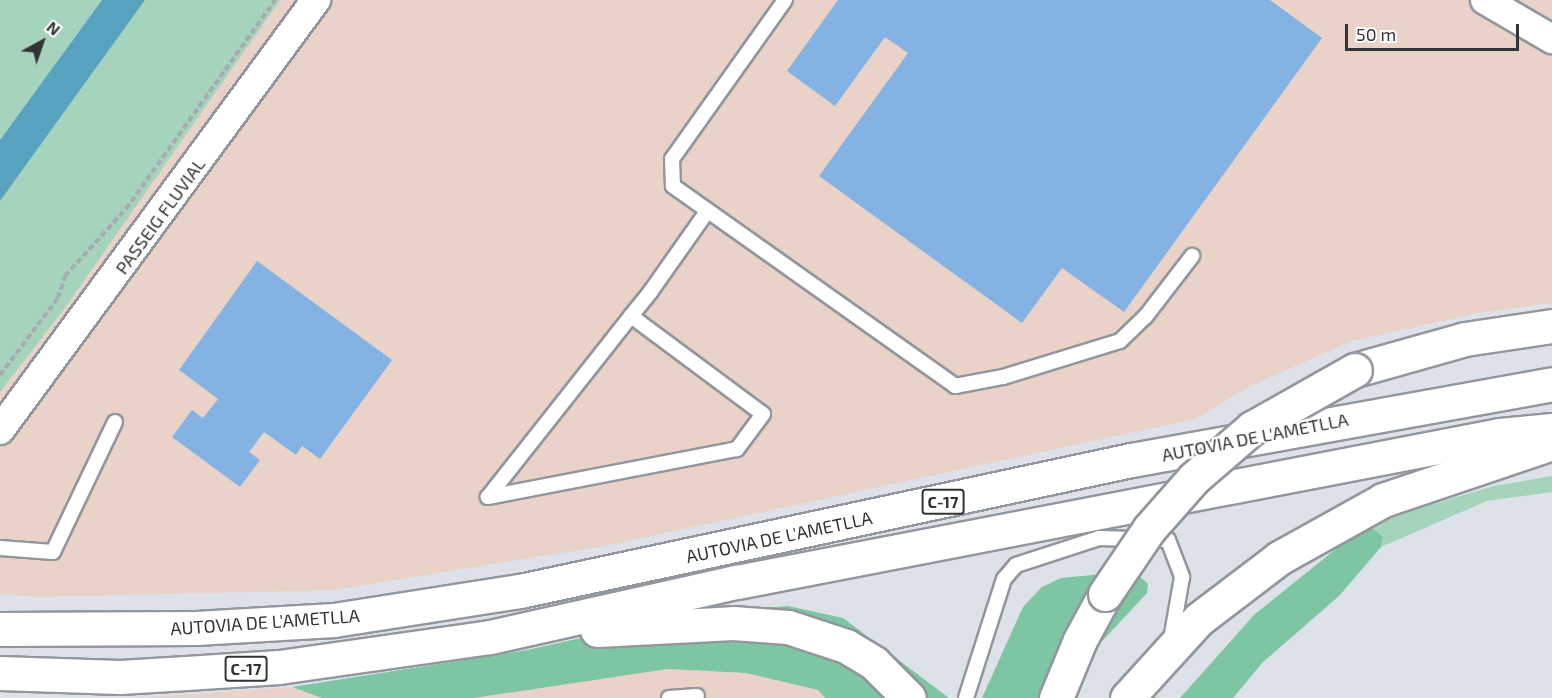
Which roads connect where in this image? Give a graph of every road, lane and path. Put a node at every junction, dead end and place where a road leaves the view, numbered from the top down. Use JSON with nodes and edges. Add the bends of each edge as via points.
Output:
{"nodes":[{"id":1,"x":275,"y":0,"type":"edge"},
{"id":2,"x":316,"y":0,"type":"edge"},
{"id":3,"x":785,"y":0,"type":"edge"},
{"id":4,"x":1485,"y":0,"type":"edge"},
{"id":5,"x":1552,"y":39,"type":"edge"},
{"id":6,"x":706,"y":213,"type":"junction"},
{"id":7,"x":1192,"y":256,"type":"dead end"},
{"id":8,"x":631,"y":316,"type":"junction"},
{"id":9,"x":1552,"y":327,"type":"edge"},
{"id":10,"x":0,"y":375,"type":"edge"},
{"id":11,"x":1552,"y":384,"type":"edge"},
{"id":12,"x":115,"y":422,"type":"dead end"},
{"id":13,"x":0,"y":430,"type":"edge"},
{"id":14,"x":1552,"y":430,"type":"edge"},
{"id":15,"x":1552,"y":443,"type":"edge"},
{"id":16,"x":0,"y":548,"type":"edge"},
{"id":17,"x":0,"y":629,"type":"edge"},
{"id":18,"x":490,"y":637,"type":"junction"},
{"id":19,"x":1170,"y":648,"type":"junction"},
{"id":20,"x":0,"y":673,"type":"edge"},
{"id":21,"x":698,"y":696,"type":"dead end"},
{"id":22,"x":669,"y":698,"type":"edge"},
{"id":23,"x":909,"y":698,"type":"edge"},
{"id":24,"x":966,"y":698,"type":"edge"},
{"id":25,"x":1056,"y":698,"type":"edge"},
{"id":26,"x":1127,"y":698,"type":"edge"}],
"edges":[{"from":1,"to":10,"type":"path","via":[[126,209],[64,276],[58,298]]},
{"from":2,"to":13,"type":"street","name":"PASSEIG FLUVIAL"},
{"from":3,"to":6,"type":"lane","via":[[672,159],[673,186]]},
{"from":4,"to":5,"type":"street"},
{"from":6,"to":7,"type":"lane","via":[[955,386],[1003,377],[1120,341],[1146,316]]},
{"from":6,"to":8,"type":"lane"},
{"from":8,"to":8,"type":"lane","via":[[538,433],[488,497],[736,449],[763,414]]},
{"from":9,"to":25,"type":"highway","bridge":true,"via":[[1465,339],[1355,370],[1278,411],[1209,464],[1149,529],[1080,639]]},
{"from":11,"to":17,"type":"highway","name":"AUTOVIA DE L'AMETLLA","number":"C-17","via":[[1131,460],[520,591],[334,620],[185,628]]},
{"from":12,"to":16,"type":"lane","via":[[53,552]]},
{"from":14,"to":18,"type":"highway","name":"AUTOVIA DE L'AMETLLA","number":"C-17","via":[[1500,435],[782,573]]},
{"from":15,"to":19,"type":"highway","via":[[1383,500],[1337,523],[1231,593]]},
{"from":18,"to":20,"type":"highway","name":"AUTOVIA DE L'AMETLLA","number":"C-17","via":[[279,667],[186,674],[120,677]]},
{"from":18,"to":23,"type":"highway","via":[[675,624],[788,627],[846,646],[874,663]]},
{"from":19,"to":24,"type":"lane","via":[[1182,577],[1168,540],[1099,538],[1016,565],[1004,579]]},
{"from":19,"to":26,"type":"highway"},
{"from":21,"to":22,"type":"lane"}]}
